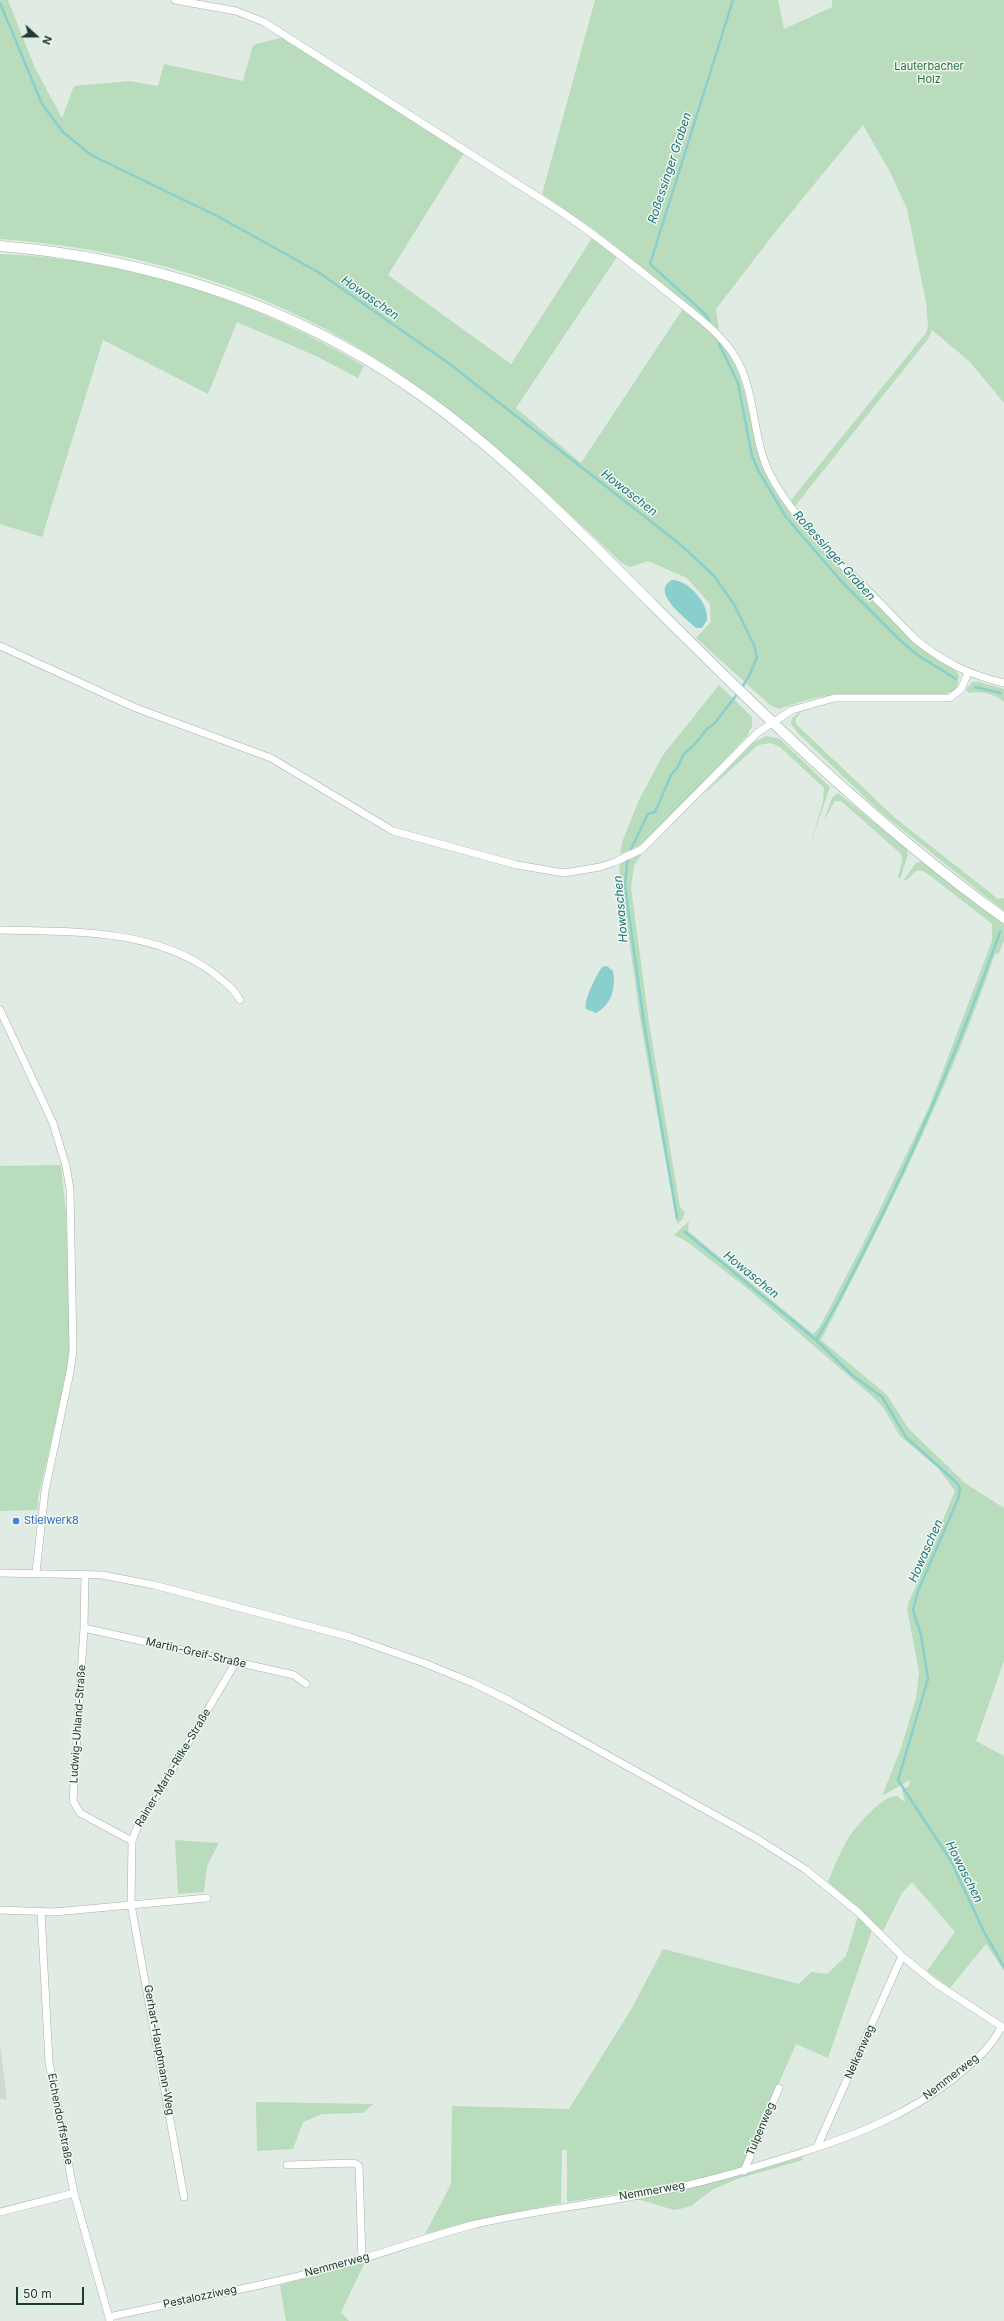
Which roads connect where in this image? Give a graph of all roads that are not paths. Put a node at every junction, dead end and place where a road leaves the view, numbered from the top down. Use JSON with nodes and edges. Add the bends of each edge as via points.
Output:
{"nodes":[{"id":1,"x":175,"y":0,"type":"edge"},
{"id":2,"x":0,"y":246,"type":"edge"},
{"id":3,"x":0,"y":647,"type":"edge"},
{"id":4,"x":968,"y":673,"type":"junction"},
{"id":5,"x":1004,"y":683,"type":"edge"},
{"id":6,"x":773,"y":722,"type":"junction"},
{"id":7,"x":1004,"y":918,"type":"edge"},
{"id":8,"x":0,"y":930,"type":"edge"},
{"id":9,"x":240,"y":1000,"type":"dead end"},
{"id":10,"x":0,"y":1010,"type":"edge"},
{"id":11,"x":36,"y":1572,"type":"junction"},
{"id":12,"x":0,"y":1573,"type":"edge"},
{"id":13,"x":85,"y":1574,"type":"junction"},
{"id":14,"x":84,"y":1628,"type":"junction"},
{"id":15,"x":236,"y":1662,"type":"junction"},
{"id":16,"x":306,"y":1684,"type":"dead end"},
{"id":17,"x":132,"y":1841,"type":"junction"},
{"id":18,"x":208,"y":1898,"type":"dead end"},
{"id":19,"x":131,"y":1904,"type":"junction"},
{"id":20,"x":0,"y":1910,"type":"edge"},
{"id":21,"x":41,"y":1912,"type":"junction"},
{"id":22,"x":902,"y":1956,"type":"junction"},
{"id":23,"x":1003,"y":2027,"type":"edge"},
{"id":24,"x":779,"y":2088,"type":"dead end"},
{"id":25,"x":817,"y":2148,"type":"junction"},
{"id":26,"x":287,"y":2165,"type":"dead end"},
{"id":27,"x":744,"y":2170,"type":"junction"},
{"id":28,"x":74,"y":2193,"type":"junction"},
{"id":29,"x":184,"y":2197,"type":"dead end"},
{"id":30,"x":0,"y":2212,"type":"edge"},
{"id":31,"x":362,"y":2259,"type":"junction"},
{"id":32,"x":267,"y":2284,"type":"joint"},
{"id":33,"x":109,"y":2319,"type":"edge"}],
"edges":[{"from":1,"to":4,"type":"street","via":[[236,11],[264,22],[560,211],[608,244],[693,313],[720,337],[735,356],[747,383],[758,436],[770,473],[800,519],[915,639],[943,660]]},
{"from":2,"to":6,"type":"street","via":[[47,250],[114,261],[196,283],[308,329],[374,364],[412,388],[460,424],[522,478]]},
{"from":3,"to":6,"type":"street","via":[[136,708],[271,758],[393,831],[545,871],[581,871],[637,852],[658,835],[757,733]]},
{"from":4,"to":5,"type":"street"},
{"from":4,"to":6,"type":"street","via":[[962,689],[950,698],[834,698],[805,705]]},
{"from":6,"to":7,"type":"street","via":[[884,824]]},
{"from":8,"to":9,"type":"street","via":[[99,934],[142,941],[206,968],[234,988]]},
{"from":10,"to":11,"type":"street","via":[[54,1123],[70,1189],[73,1351],[45,1491]]},
{"from":11,"to":12,"type":"street"},
{"from":11,"to":13,"type":"street"},
{"from":13,"to":14,"type":"street","name":"Ludwig-Uhland-Straße"},
{"from":13,"to":22,"type":"street","via":[[143,1582],[350,1637],[473,1683],[749,1834],[805,1869],[858,1912]]},
{"from":14,"to":15,"type":"street","name":"Martin-Greif-Straße"},
{"from":14,"to":17,"type":"street","name":"Ludwig-Uhland-Straße","via":[[73,1801],[80,1813]]},
{"from":15,"to":16,"type":"street","name":"Martin-Greif-Straße","via":[[294,1675]]},
{"from":15,"to":17,"type":"street","name":"Rainer-Maria-Rilke-Straße","via":[[136,1830]]},
{"from":17,"to":19,"type":"street","name":"Rainer-Maria-Rilke-Straße"},
{"from":18,"to":19,"type":"street"},
{"from":19,"to":21,"type":"street"},
{"from":19,"to":29,"type":"street","name":"Gerhart-Hauptmann-Weg"},
{"from":20,"to":21,"type":"street"},
{"from":21,"to":28,"type":"street","name":"Eichendorffstraße","via":[[49,2062]]},
{"from":22,"to":23,"type":"street","via":[[935,1983]]},
{"from":22,"to":25,"type":"street","name":"Nelkenweg"},
{"from":23,"to":25,"type":"street","name":"Nemmerweg","via":[[983,2053],[921,2101],[871,2127]]},
{"from":24,"to":27,"type":"street","name":"Tulpenweg"},
{"from":25,"to":27,"type":"street","name":"Nemmerweg"},
{"from":26,"to":31,"type":"street","via":[[354,2163],[359,2166]]},
{"from":27,"to":31,"type":"street","name":"Nemmerweg","via":[[673,2189],[564,2206],[476,2224],[411,2241]]},
{"from":28,"to":30,"type":"street"},
{"from":28,"to":33,"type":"street","name":"Eichendorffstraße"},
{"from":31,"to":32,"type":"street","name":"Nemmerweg"},
{"from":32,"to":33,"type":"street","name":"Pestalozziweg"}]}
